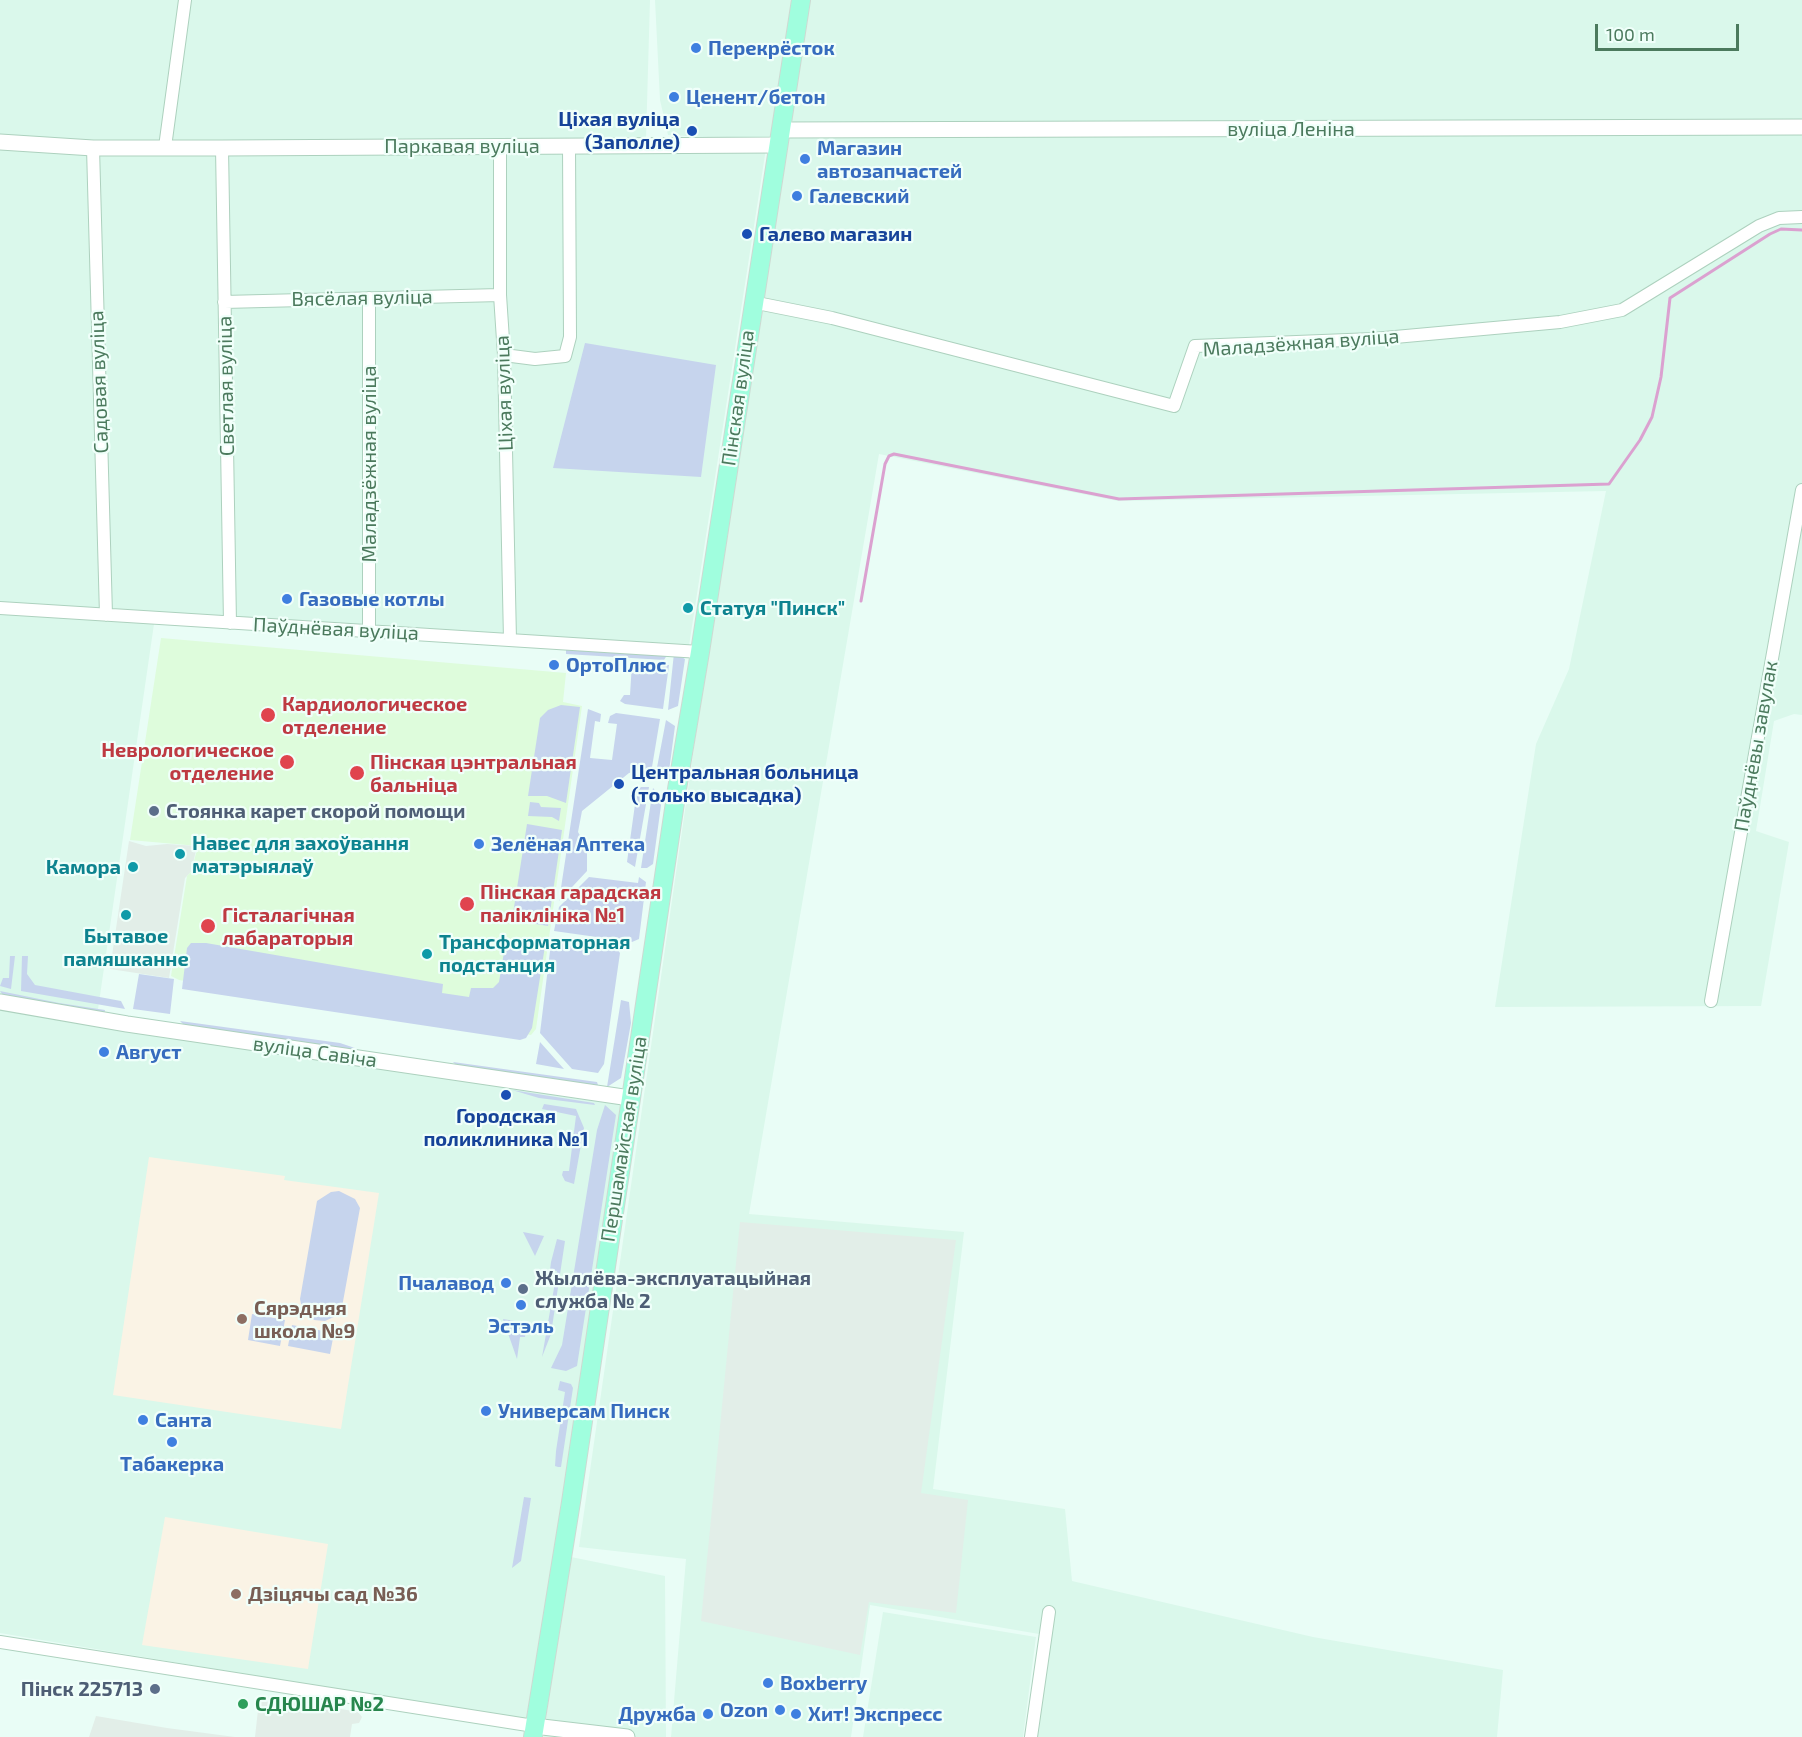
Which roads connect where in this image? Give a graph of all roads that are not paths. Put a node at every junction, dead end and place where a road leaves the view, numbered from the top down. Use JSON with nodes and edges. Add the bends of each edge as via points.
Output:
{"nodes":[{"id":1,"x":185,"y":0,"type":"edge"},
{"id":2,"x":801,"y":0,"type":"edge"},
{"id":3,"x":1802,"y":127,"type":"edge"},
{"id":4,"x":779,"y":137,"type":"junction"},
{"id":5,"x":0,"y":142,"type":"edge"},
{"id":6,"x":500,"y":145,"type":"junction"},
{"id":7,"x":568,"y":145,"type":"junction"},
{"id":8,"x":759,"y":145,"type":"joint"},
{"id":9,"x":165,"y":147,"type":"junction"},
{"id":10,"x":93,"y":148,"type":"junction"},
{"id":11,"x":222,"y":148,"type":"junction"},
{"id":12,"x":1802,"y":217,"type":"edge"},
{"id":13,"x":500,"y":295,"type":"junction"},
{"id":14,"x":369,"y":298,"type":"junction"},
{"id":15,"x":224,"y":302,"type":"junction"},
{"id":16,"x":752,"y":302,"type":"junction"},
{"id":17,"x":504,"y":355,"type":"junction"},
{"id":18,"x":1802,"y":490,"type":"edge"},
{"id":19,"x":0,"y":608,"type":"edge"},
{"id":20,"x":106,"y":615,"type":"junction"},
{"id":21,"x":230,"y":623,"type":"junction"},
{"id":22,"x":369,"y":630,"type":"junction"},
{"id":23,"x":510,"y":640,"type":"junction"},
{"id":24,"x":700,"y":652,"type":"junction"},
{"id":25,"x":689,"y":718,"type":"joint"},
{"id":26,"x":1711,"y":1001,"type":"dead end"},
{"id":27,"x":0,"y":1002,"type":"edge"},
{"id":28,"x":630,"y":1098,"type":"junction"},
{"id":29,"x":1049,"y":1612,"type":"dead end"},
{"id":30,"x":0,"y":1642,"type":"edge"},
{"id":31,"x":533,"y":1731,"type":"edge"},
{"id":32,"x":627,"y":1737,"type":"edge"},
{"id":33,"x":1031,"y":1737,"type":"edge"}],
"edges":[{"from":1,"to":9,"type":"street"},
{"from":2,"to":4,"type":"main road","name":"Пінская вуліца"},
{"from":3,"to":4,"type":"street","name":"вуліца Леніна"},
{"from":4,"to":8,"type":"street","name":"вуліца Леніна"},
{"from":4,"to":16,"type":"main road","name":"Пінская вуліца"},
{"from":5,"to":10,"type":"street","name":"Паркавая вуліца"},
{"from":6,"to":7,"type":"street","name":"Паркавая вуліца"},
{"from":6,"to":11,"type":"street","name":"Паркавая вуліца"},
{"from":6,"to":13,"type":"street","name":"Ціхая вуліца"},
{"from":7,"to":8,"type":"street","name":"Паркавая вуліца"},
{"from":7,"to":17,"type":"street","via":[[570,337],[565,356],[536,359]]},
{"from":9,"to":10,"type":"street","name":"Паркавая вуліца"},
{"from":9,"to":11,"type":"street","name":"Паркавая вуліца"},
{"from":10,"to":20,"type":"street","name":"Садовая вуліца"},
{"from":11,"to":15,"type":"street","name":"Светлая вуліца"},
{"from":12,"to":16,"type":"street","name":"Маладзёжная вуліца","via":[[1779,218],[1759,226],[1622,310],[1560,322],[1372,339],[1195,346],[1174,406],[832,318]]},
{"from":13,"to":14,"type":"street","name":"Вясёлая вуліца"},
{"from":13,"to":17,"type":"street","name":"Ціхая вуліца"},
{"from":14,"to":15,"type":"street","name":"Вясёлая вуліца"},
{"from":14,"to":22,"type":"street","name":"Маладзёжная вуліца"},
{"from":15,"to":21,"type":"street","name":"Светлая вуліца"},
{"from":16,"to":24,"type":"main road","name":"Пінская вуліца"},
{"from":17,"to":23,"type":"street","name":"Ціхая вуліца"},
{"from":18,"to":26,"type":"street","name":"Паўднёвы завулак"},
{"from":19,"to":20,"type":"street","name":"Паўднёвая вуліца"},
{"from":20,"to":21,"type":"street","name":"Паўднёвая вуліца"},
{"from":21,"to":22,"type":"street","name":"Паўднёвая вуліца"},
{"from":22,"to":23,"type":"street","name":"Паўднёвая вуліца"},
{"from":23,"to":24,"type":"street","name":"Паўднёвая вуліца"},
{"from":24,"to":25,"type":"main road","name":"Пінская вуліца"},
{"from":25,"to":28,"type":"main road","name":"Першамайская вуліца"},
{"from":27,"to":28,"type":"street","name":"вуліца Савіча"},
{"from":28,"to":31,"type":"main road","name":"Першамайская вуліца"},
{"from":29,"to":33,"type":"street"},
{"from":30,"to":31,"type":"street"},
{"from":31,"to":32,"type":"street"}]}
